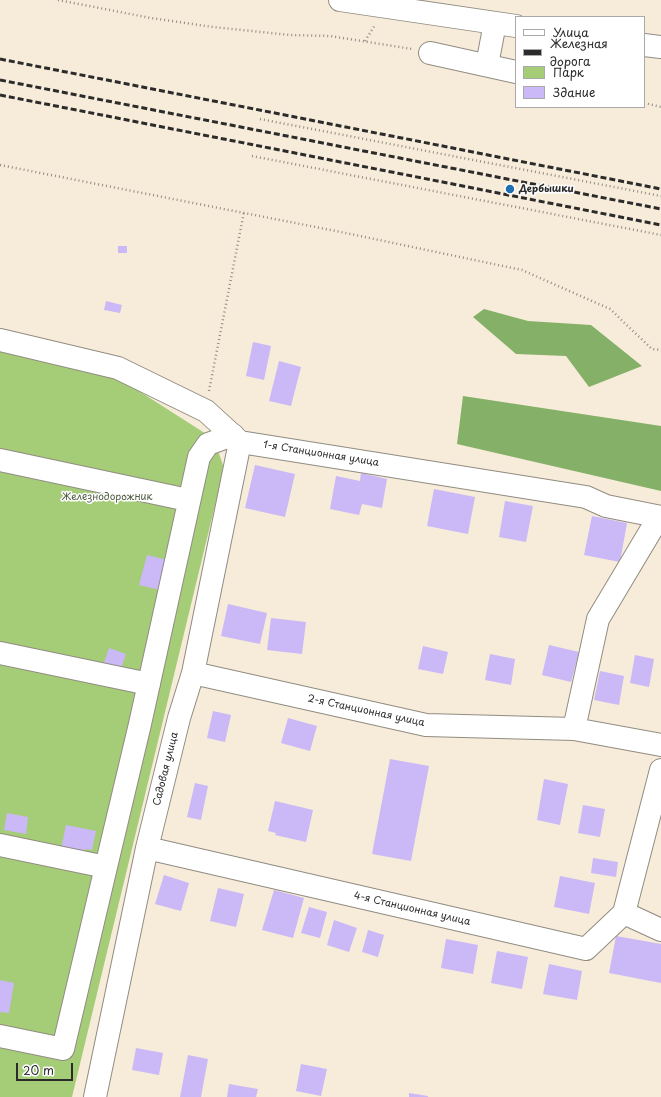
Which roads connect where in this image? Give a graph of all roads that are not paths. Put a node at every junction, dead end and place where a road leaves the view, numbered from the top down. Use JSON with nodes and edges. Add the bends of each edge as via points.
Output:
{"nodes":[{"id":1,"x":340,"y":0,"type":"edge"},
{"id":2,"x":361,"y":2,"type":"edge"},
{"id":3,"x":495,"y":23,"type":"junction"},
{"id":4,"x":515,"y":26,"type":"edge"},
{"id":5,"x":645,"y":45,"type":"edge"},
{"id":6,"x":661,"y":48,"type":"edge"},
{"id":7,"x":430,"y":53,"type":"road end"},
{"id":8,"x":487,"y":65,"type":"junction"},
{"id":9,"x":515,"y":72,"type":"edge"},
{"id":10,"x":0,"y":340,"type":"edge"},
{"id":11,"x":236,"y":439,"type":"junction"},
{"id":12,"x":0,"y":460,"type":"edge"},
{"id":13,"x":188,"y":500,"type":"junction"},
{"id":14,"x":660,"y":517,"type":"edge"},
{"id":15,"x":0,"y":653,"type":"edge"},
{"id":16,"x":193,"y":673,"type":"junction"},
{"id":17,"x":149,"y":684,"type":"junction"},
{"id":18,"x":574,"y":729,"type":"junction"},
{"id":19,"x":661,"y":745,"type":"edge"},
{"id":20,"x":661,"y":770,"type":"edge"},
{"id":21,"x":653,"y":839,"type":"edge"},
{"id":22,"x":0,"y":845,"type":"edge"},
{"id":23,"x":148,"y":848,"type":"junction"},
{"id":24,"x":106,"y":867,"type":"junction"},
{"id":25,"x":624,"y":913,"type":"junction"},
{"id":26,"x":661,"y":930,"type":"edge"},
{"id":27,"x":0,"y":1036,"type":"edge"},
{"id":28,"x":95,"y":1097,"type":"edge"}],
"edges":[{"from":1,"to":2,"type":"street"},
{"from":2,"to":3,"type":"street"},
{"from":3,"to":4,"type":"street"},
{"from":3,"to":8,"type":"street"},
{"from":5,"to":6,"type":"street"},
{"from":7,"to":8,"type":"street"},
{"from":8,"to":9,"type":"street"},
{"from":10,"to":11,"type":"street","via":[[118,368],[206,411]]},
{"from":11,"to":13,"type":"street","via":[[208,444],[199,458]]},
{"from":11,"to":14,"type":"street","name":"1-я Станционная улица","via":[[586,497],[606,506]]},
{"from":11,"to":16,"type":"street","name":"Садовая улица"},
{"from":12,"to":13,"type":"street"},
{"from":13,"to":17,"type":"street"},
{"from":14,"to":18,"type":"street","via":[[598,619]]},
{"from":15,"to":17,"type":"street"},
{"from":16,"to":18,"type":"street","name":"2-я Станционная улица","via":[[426,725]]},
{"from":16,"to":23,"type":"street","name":"Садовая улица","via":[[179,718]]},
{"from":17,"to":24,"type":"street"},
{"from":18,"to":19,"type":"street","name":"2-я Станционная улица"},
{"from":20,"to":21,"type":"street"},
{"from":21,"to":25,"type":"street"},
{"from":22,"to":24,"type":"street"},
{"from":23,"to":25,"type":"street","name":"4-я Станционная улица","via":[[586,949]]},
{"from":23,"to":28,"type":"street","name":"Садовая улица"},
{"from":24,"to":27,"type":"street","via":[[64,1049]]},
{"from":25,"to":26,"type":"street"}]}
